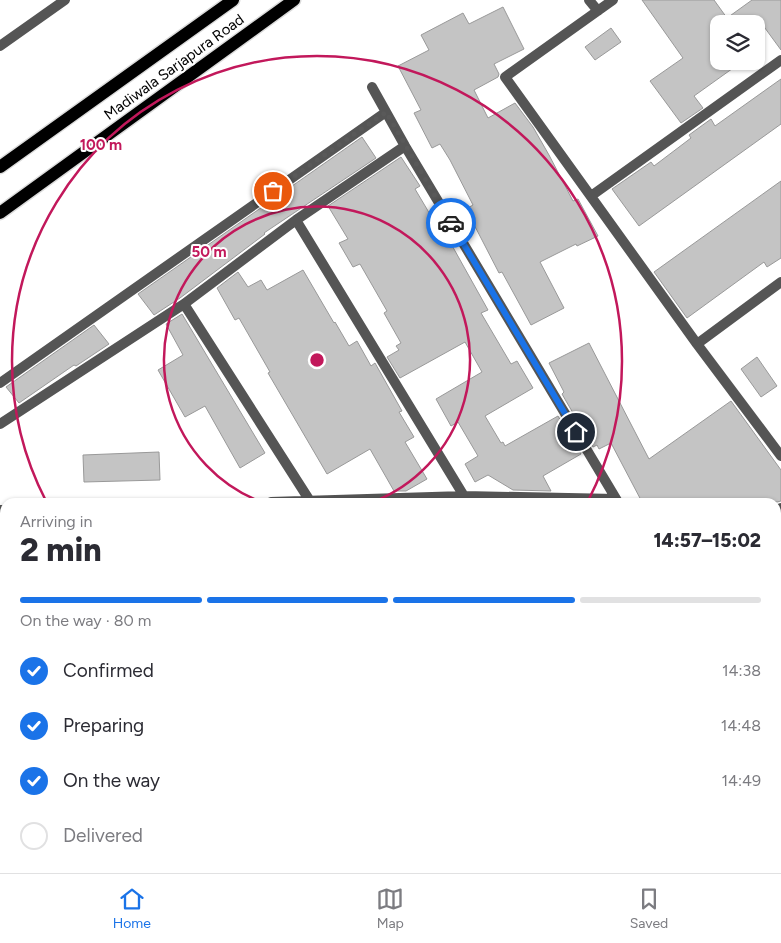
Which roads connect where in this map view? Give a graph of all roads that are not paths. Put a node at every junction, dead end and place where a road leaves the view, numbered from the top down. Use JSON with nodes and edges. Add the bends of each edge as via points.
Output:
{"nodes":[{"id":1,"x":65,"y":0,"type":"edge"},
{"id":2,"x":233,"y":0,"type":"edge"},
{"id":3,"x":294,"y":0,"type":"edge"},
{"id":4,"x":589,"y":0,"type":"edge"},
{"id":5,"x":613,"y":0,"type":"edge"},
{"id":6,"x":598,"y":11,"type":"junction"},
{"id":7,"x":0,"y":46,"type":"edge"},
{"id":8,"x":781,"y":60,"type":"edge"},
{"id":9,"x":372,"y":87,"type":"dead end"},
{"id":10,"x":386,"y":112,"type":"junction"},
{"id":11,"x":405,"y":146,"type":"junction"},
{"id":12,"x":0,"y":167,"type":"edge"},
{"id":13,"x":591,"y":196,"type":"junction"},
{"id":14,"x":0,"y":213,"type":"edge"},
{"id":15,"x":296,"y":220,"type":"junction"},
{"id":16,"x":781,"y":282,"type":"edge"},
{"id":17,"x":184,"y":304,"type":"junction"},
{"id":18,"x":697,"y":344,"type":"junction"},
{"id":19,"x":0,"y":383,"type":"edge"},
{"id":20,"x":0,"y":424,"type":"edge"},
{"id":21,"x":781,"y":456,"type":"edge"},
{"id":22,"x":464,"y":496,"type":"junction"},
{"id":23,"x":308,"y":498,"type":"edge"},
{"id":24,"x":402,"y":498,"type":"edge"},
{"id":25,"x":525,"y":498,"type":"edge"},
{"id":26,"x":615,"y":498,"type":"edge"}],
"edges":[{"from":1,"to":7,"type":"street"},
{"from":2,"to":12,"type":"main road","name":"Madiwala Sarjapura Road"},
{"from":3,"to":14,"type":"main road","name":"Madiwala Sarjapura Road"},
{"from":4,"to":6,"type":"street"},
{"from":5,"to":6,"type":"street"},
{"from":6,"to":13,"type":"street","via":[[505,77]]},
{"from":8,"to":13,"type":"street"},
{"from":9,"to":10,"type":"street"},
{"from":10,"to":11,"type":"street"},
{"from":10,"to":19,"type":"street"},
{"from":11,"to":15,"type":"street"},
{"from":11,"to":26,"type":"street"},
{"from":13,"to":18,"type":"street"},
{"from":15,"to":17,"type":"street"},
{"from":15,"to":22,"type":"street"},
{"from":16,"to":18,"type":"street"},
{"from":17,"to":20,"type":"street"},
{"from":17,"to":23,"type":"street"},
{"from":18,"to":21,"type":"street"},
{"from":22,"to":24,"type":"street"},
{"from":22,"to":25,"type":"street"}]}
